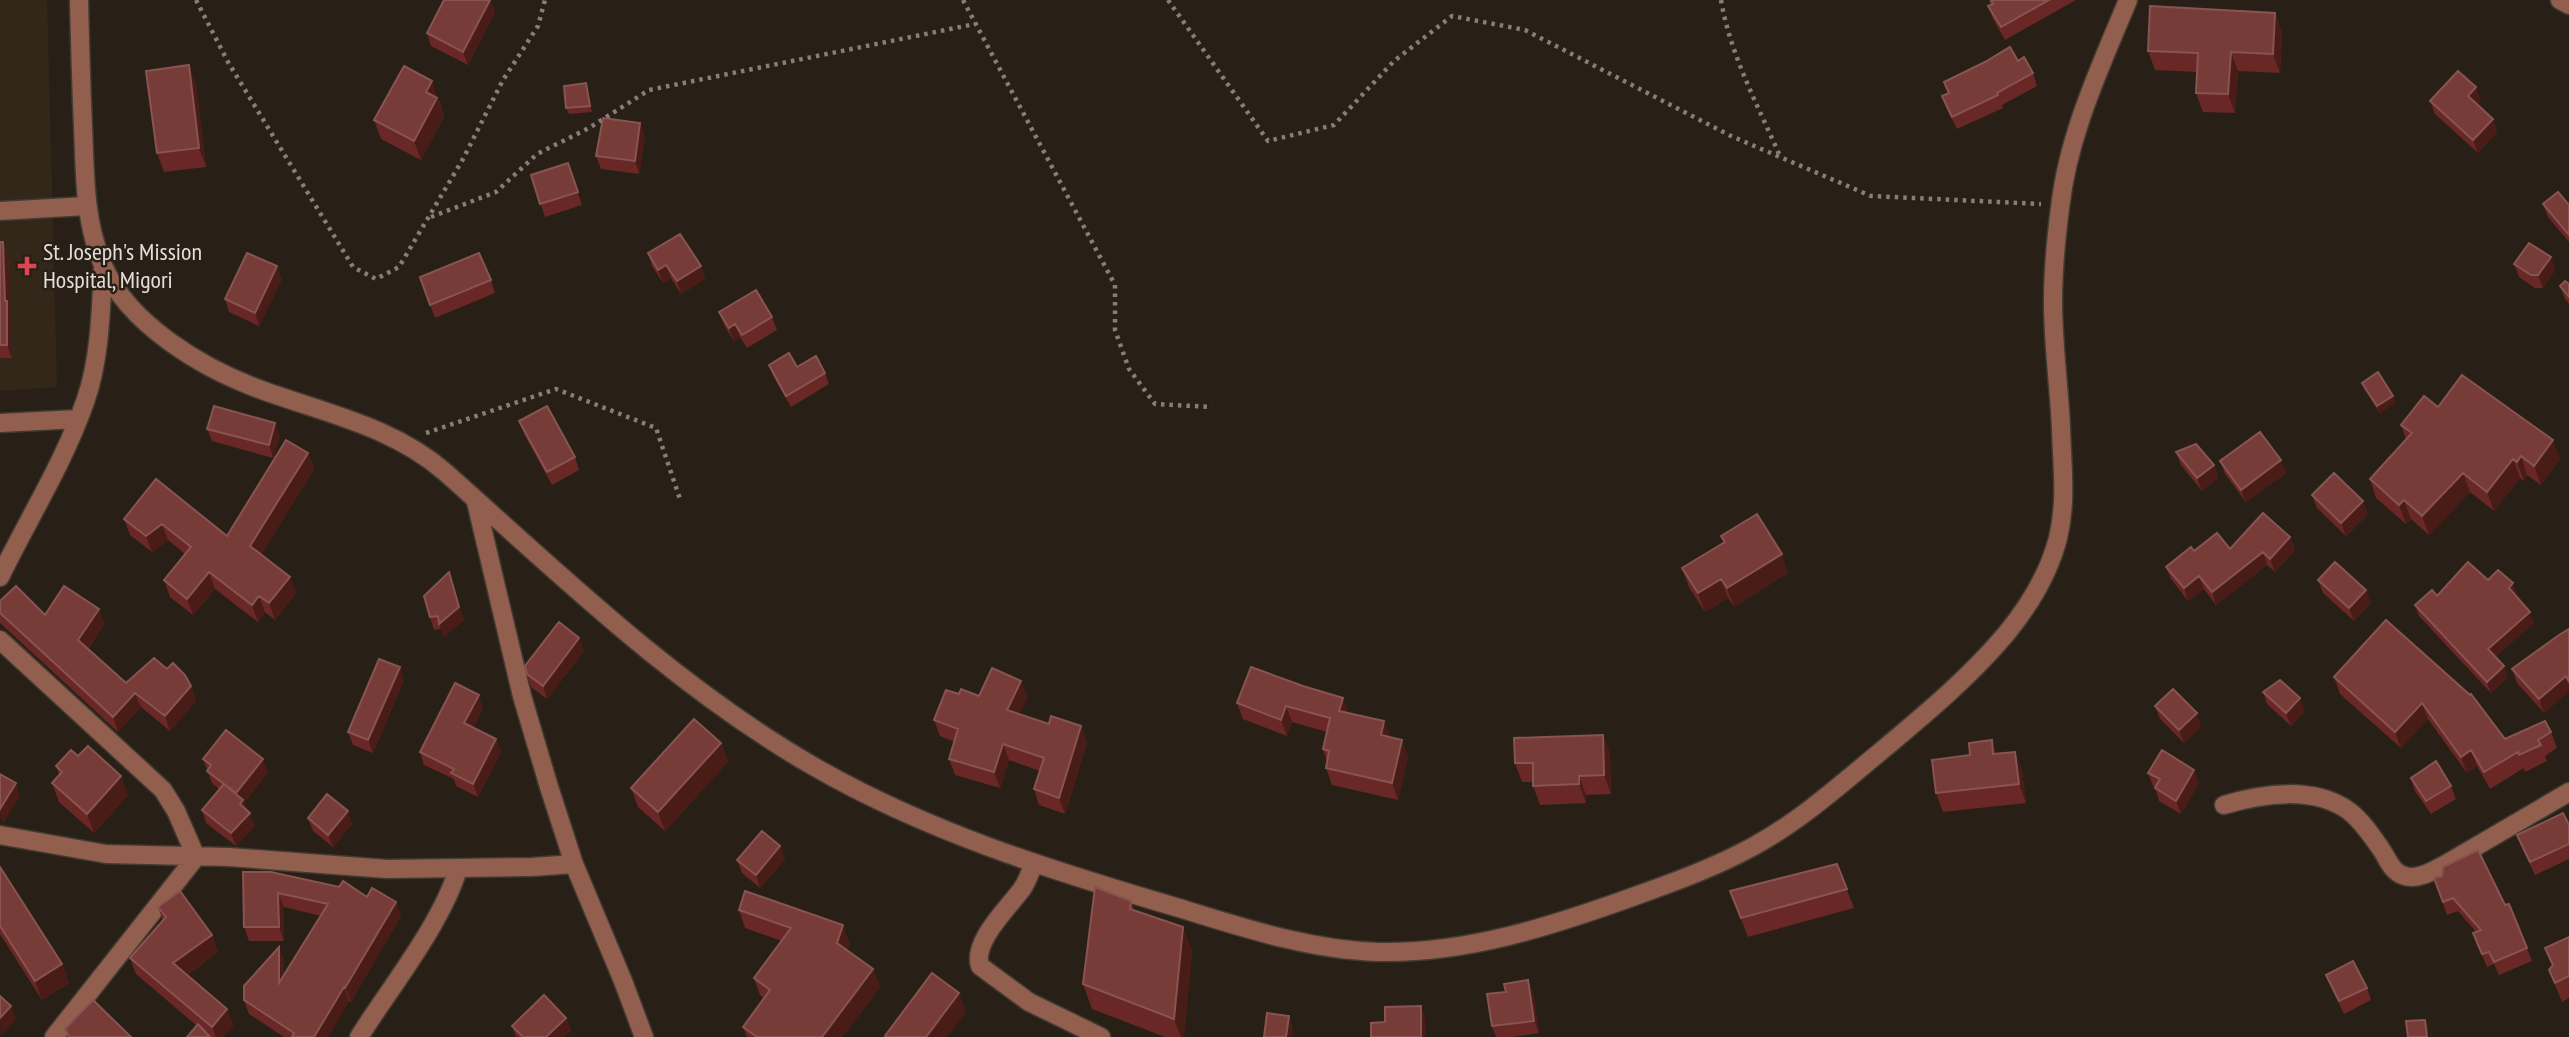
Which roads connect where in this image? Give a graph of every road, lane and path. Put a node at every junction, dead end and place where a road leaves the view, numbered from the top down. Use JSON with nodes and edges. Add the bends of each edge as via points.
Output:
{"nodes":[{"id":1,"x":79,"y":0,"type":"edge"},
{"id":2,"x":196,"y":0,"type":"edge"},
{"id":3,"x":545,"y":0,"type":"edge"},
{"id":4,"x":963,"y":0,"type":"edge"},
{"id":5,"x":1168,"y":0,"type":"edge"},
{"id":6,"x":1721,"y":0,"type":"edge"},
{"id":7,"x":2129,"y":0,"type":"edge"},
{"id":8,"x":2560,"y":0,"type":"edge"},
{"id":9,"x":2569,"y":5,"type":"edge"},
{"id":10,"x":975,"y":24,"type":"junction"},
{"id":11,"x":1780,"y":157,"type":"junction"},
{"id":12,"x":2060,"y":205,"type":"junction"},
{"id":13,"x":86,"y":206,"type":"junction"},
{"id":14,"x":0,"y":211,"type":"edge"},
{"id":15,"x":429,"y":218,"type":"junction"},
{"id":16,"x":103,"y":267,"type":"junction"},
{"id":17,"x":1212,"y":407,"type":"dead end"},
{"id":18,"x":78,"y":419,"type":"junction"},
{"id":19,"x":0,"y":423,"type":"edge"},
{"id":20,"x":402,"y":442,"type":"junction"},
{"id":21,"x":476,"y":502,"type":"junction"},
{"id":22,"x":681,"y":502,"type":"dead end"},
{"id":23,"x":0,"y":578,"type":"edge"},
{"id":24,"x":0,"y":640,"type":"edge"},
{"id":25,"x":2569,"y":792,"type":"edge"},
{"id":26,"x":2224,"y":805,"type":"dead end"},
{"id":27,"x":0,"y":835,"type":"edge"},
{"id":28,"x":196,"y":857,"type":"junction"},
{"id":29,"x":574,"y":864,"type":"junction"},
{"id":30,"x":1034,"y":864,"type":"junction"},
{"id":31,"x":458,"y":869,"type":"junction"},
{"id":32,"x":54,"y":1037,"type":"edge"},
{"id":33,"x":359,"y":1037,"type":"edge"},
{"id":34,"x":644,"y":1037,"type":"edge"},
{"id":35,"x":1101,"y":1037,"type":"edge"}],
"edges":[{"from":1,"to":13,"type":"street"},
{"from":2,"to":15,"type":"path","via":[[228,62],[353,267],[376,279],[399,267]]},
{"from":3,"to":15,"type":"path","via":[[538,26],[503,80]]},
{"from":4,"to":10,"type":"path"},
{"from":5,"to":11,"type":"path","via":[[1268,141],[1334,125],[1394,61],[1452,16],[1525,30]]},
{"from":6,"to":11,"type":"path","via":[[1751,92]]},
{"from":7,"to":12,"type":"street","via":[[2071,144]]},
{"from":8,"to":9,"type":"street"},
{"from":10,"to":15,"type":"path","via":[[649,90],[537,154],[496,191]]},
{"from":10,"to":17,"type":"path","via":[[1115,285],[1115,330],[1129,369],[1155,404]]},
{"from":11,"to":12,"type":"path","via":[[1871,196]]},
{"from":12,"to":30,"type":"street","via":[[2053,302],[2065,499],[2046,571],[2031,601],[1968,677],[1802,816],[1754,846],[1688,877],[1542,928],[1479,943],[1384,952],[1336,949],[1254,931]]},
{"from":13,"to":14,"type":"street"},
{"from":13,"to":16,"type":"street"},
{"from":16,"to":18,"type":"street","via":[[93,376]]},
{"from":16,"to":20,"type":"street","via":[[125,301],[160,336],[199,360],[250,386],[366,424]]},
{"from":18,"to":19,"type":"street"},
{"from":18,"to":23,"type":"street"},
{"from":20,"to":21,"type":"street","via":[[438,466]]},
{"from":20,"to":22,"type":"path","via":[[556,389],[656,428]]},
{"from":21,"to":29,"type":"street","via":[[522,696]]},
{"from":21,"to":30,"type":"street","via":[[615,626],[809,764],[913,818]]},
{"from":24,"to":28,"type":"street","via":[[163,790]]},
{"from":25,"to":26,"type":"street","via":[[2446,864],[2409,877],[2393,869],[2363,824],[2335,802],[2283,794]]},
{"from":27,"to":28,"type":"street","via":[[106,854]]},
{"from":28,"to":31,"type":"street"},
{"from":28,"to":32,"type":"street"},
{"from":29,"to":31,"type":"street"},
{"from":29,"to":34,"type":"street"},
{"from":30,"to":35,"type":"street","via":[[1024,887],[980,949],[980,966],[1029,1002]]},
{"from":31,"to":33,"type":"street","via":[[431,925]]}]}
